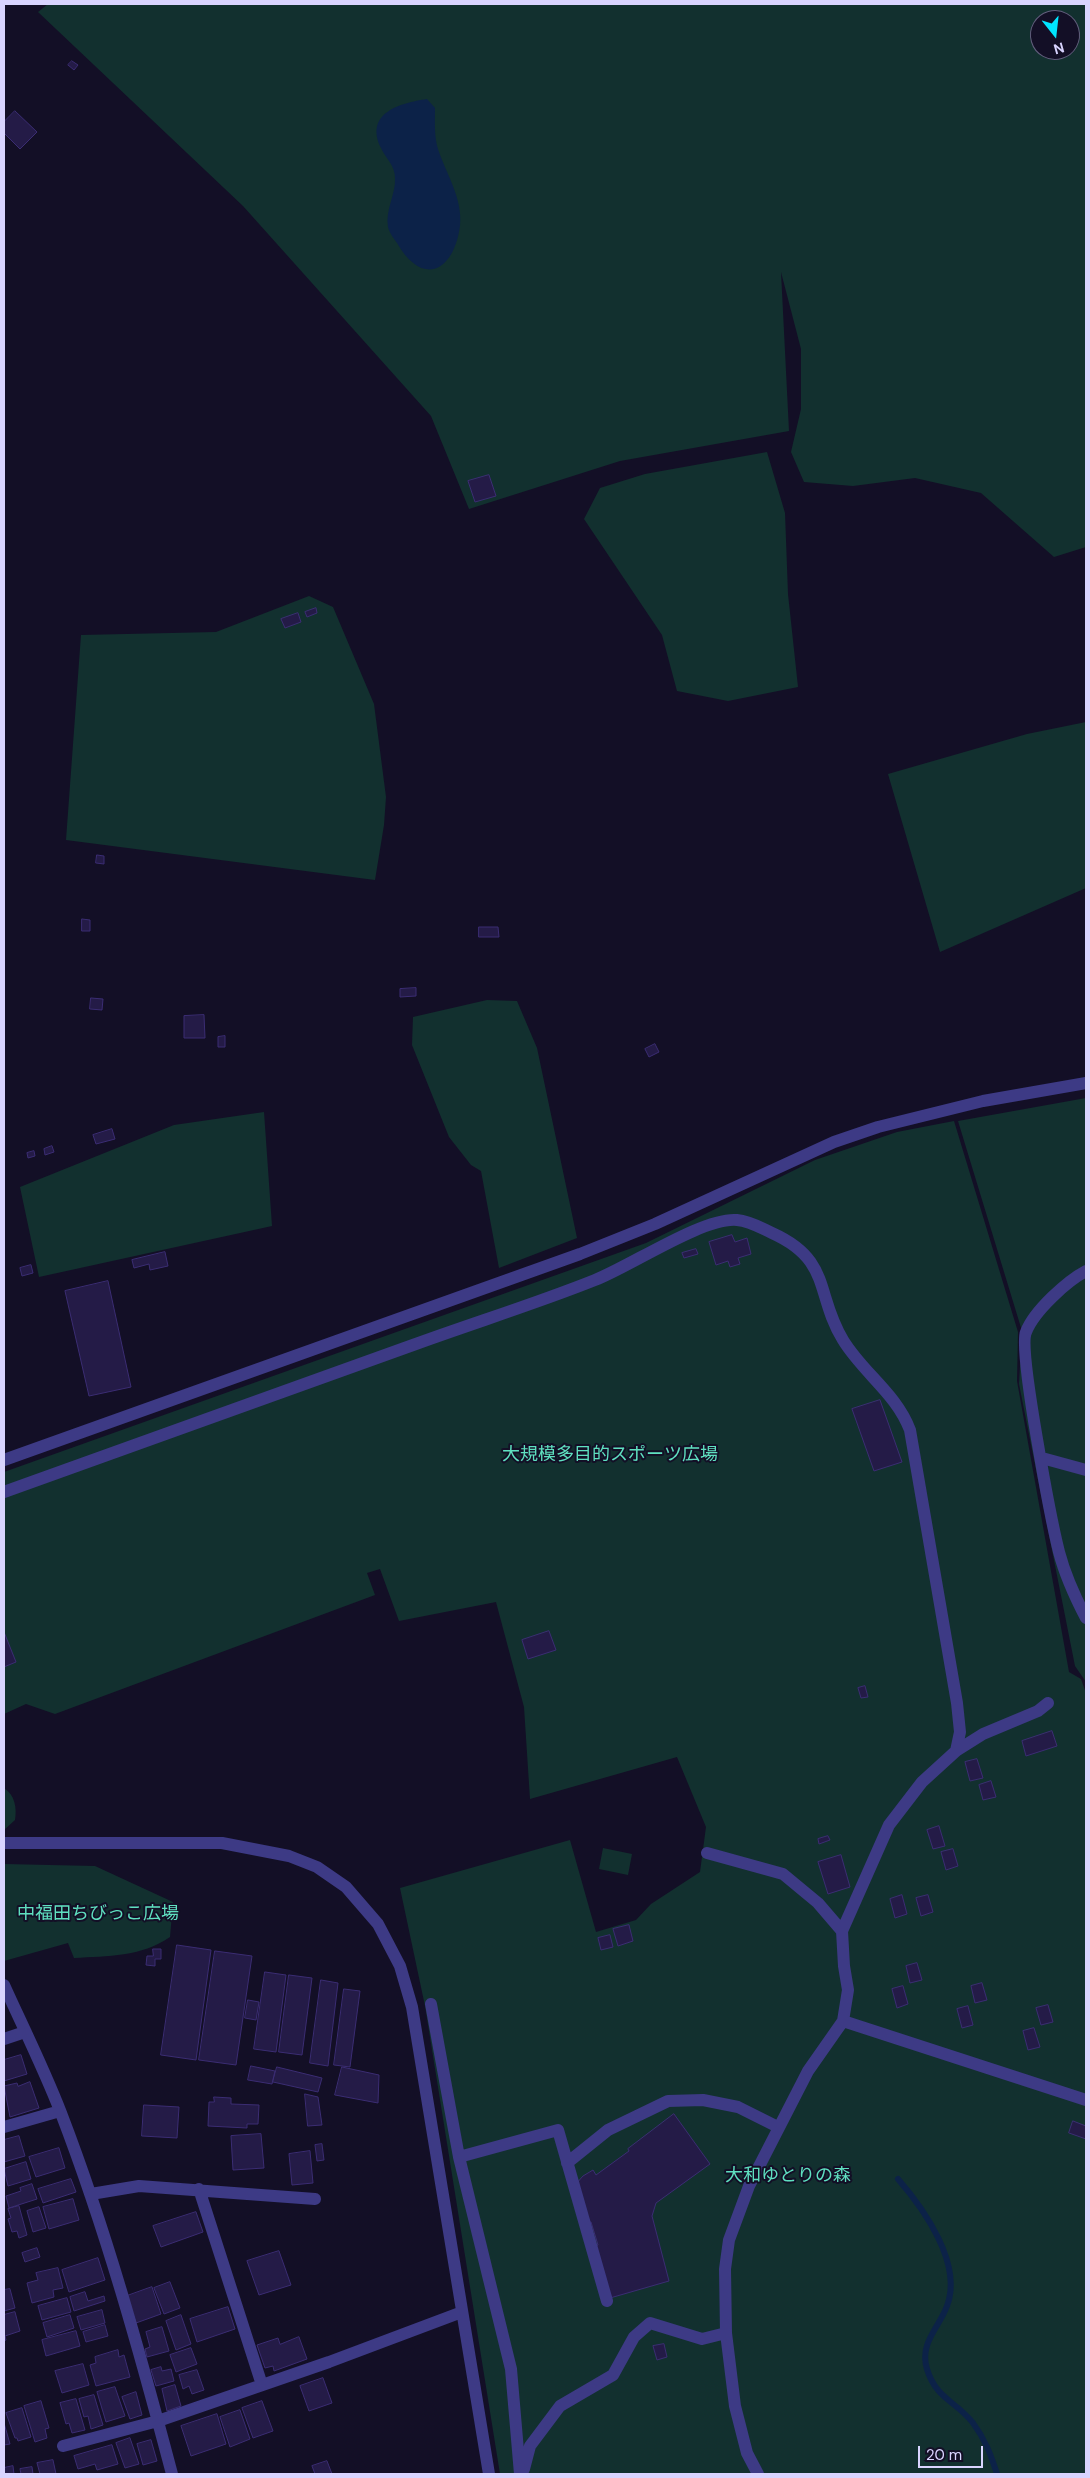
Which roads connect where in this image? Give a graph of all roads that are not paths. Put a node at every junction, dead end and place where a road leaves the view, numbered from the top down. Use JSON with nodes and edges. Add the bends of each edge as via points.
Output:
{"nodes":[{"id":1,"x":1086,"y":1083,"type":"edge"},
{"id":2,"x":1086,"y":1270,"type":"edge"},
{"id":3,"x":1042,"y":1458,"type":"junction"},
{"id":4,"x":4,"y":1460,"type":"edge"},
{"id":5,"x":1086,"y":1470,"type":"edge"},
{"id":6,"x":4,"y":1492,"type":"edge"},
{"id":7,"x":1086,"y":1618,"type":"edge"},
{"id":8,"x":1048,"y":1703,"type":"dead end"},
{"id":9,"x":956,"y":1751,"type":"junction"},
{"id":10,"x":4,"y":1843,"type":"edge"},
{"id":11,"x":707,"y":1853,"type":"dead end"},
{"id":12,"x":842,"y":1931,"type":"junction"},
{"id":13,"x":4,"y":1985,"type":"edge"},
{"id":14,"x":431,"y":2004,"type":"dead end"},
{"id":15,"x":843,"y":2021,"type":"junction"},
{"id":16,"x":26,"y":2032,"type":"junction"},
{"id":17,"x":4,"y":2039,"type":"edge"},
{"id":18,"x":1086,"y":2100,"type":"edge"},
{"id":19,"x":60,"y":2111,"type":"junction"},
{"id":20,"x":4,"y":2127,"type":"edge"},
{"id":21,"x":778,"y":2127,"type":"junction"},
{"id":22,"x":459,"y":2157,"type":"junction"},
{"id":23,"x":567,"y":2163,"type":"junction"},
{"id":24,"x":199,"y":2189,"type":"junction"},
{"id":25,"x":90,"y":2194,"type":"junction"},
{"id":26,"x":315,"y":2199,"type":"dead end"},
{"id":27,"x":607,"y":2300,"type":"dead end"},
{"id":28,"x":462,"y":2312,"type":"junction"},
{"id":29,"x":726,"y":2333,"type":"junction"},
{"id":30,"x":262,"y":2385,"type":"junction"},
{"id":31,"x":158,"y":2421,"type":"junction"},
{"id":32,"x":63,"y":2446,"type":"dead end"},
{"id":33,"x":172,"y":2474,"type":"edge"},
{"id":34,"x":490,"y":2474,"type":"edge"},
{"id":35,"x":521,"y":2474,"type":"edge"},
{"id":36,"x":758,"y":2474,"type":"edge"}],
"edges":[{"from":1,"to":4,"type":"street","via":[[984,1101],[878,1127],[834,1142],[656,1224],[580,1254]]},
{"from":2,"to":3,"type":"street","via":[[1051,1296],[1025,1332],[1027,1372]]},
{"from":3,"to":5,"type":"street"},
{"from":3,"to":7,"type":"street","via":[[1059,1552],[1074,1596]]},
{"from":6,"to":9,"type":"street","via":[[594,1280],[712,1224],[737,1220],[787,1239],[812,1263],[842,1339],[904,1414],[910,1430],[958,1703],[960,1732]]},
{"from":8,"to":9,"type":"street","via":[[1038,1711],[983,1734]]},
{"from":9,"to":12,"type":"street","via":[[922,1782],[889,1825]]},
{"from":10,"to":28,"type":"street","via":[[222,1843],[290,1856],[317,1867],[346,1887],[378,1924],[400,1966],[412,2007]]},
{"from":11,"to":12,"type":"street","via":[[783,1874],[818,1903]]},
{"from":12,"to":15,"type":"street","via":[[848,1990]]},
{"from":13,"to":16,"type":"street"},
{"from":14,"to":22,"type":"street"},
{"from":15,"to":18,"type":"street"},
{"from":15,"to":21,"type":"street","via":[[808,2071]]},
{"from":16,"to":17,"type":"street"},
{"from":16,"to":19,"type":"street"},
{"from":19,"to":20,"type":"street"},
{"from":19,"to":25,"type":"street"},
{"from":21,"to":23,"type":"street","via":[[738,2107],[703,2100],[668,2101],[608,2130]]},
{"from":21,"to":29,"type":"street","via":[[741,2204],[729,2240],[725,2268]]},
{"from":22,"to":23,"type":"street","via":[[558,2130]]},
{"from":22,"to":35,"type":"street","via":[[511,2369]]},
{"from":23,"to":27,"type":"street"},
{"from":24,"to":25,"type":"street","via":[[139,2186]]},
{"from":24,"to":26,"type":"street"},
{"from":24,"to":30,"type":"street"},
{"from":25,"to":31,"type":"street"},
{"from":28,"to":30,"type":"street"},
{"from":28,"to":34,"type":"street"},
{"from":29,"to":35,"type":"street","via":[[702,2338],[650,2323],[634,2337],[613,2375],[560,2406],[530,2446]]},
{"from":29,"to":36,"type":"street","via":[[735,2406],[747,2452]]},
{"from":30,"to":31,"type":"street"},
{"from":31,"to":32,"type":"street"},
{"from":31,"to":33,"type":"street"}]}
